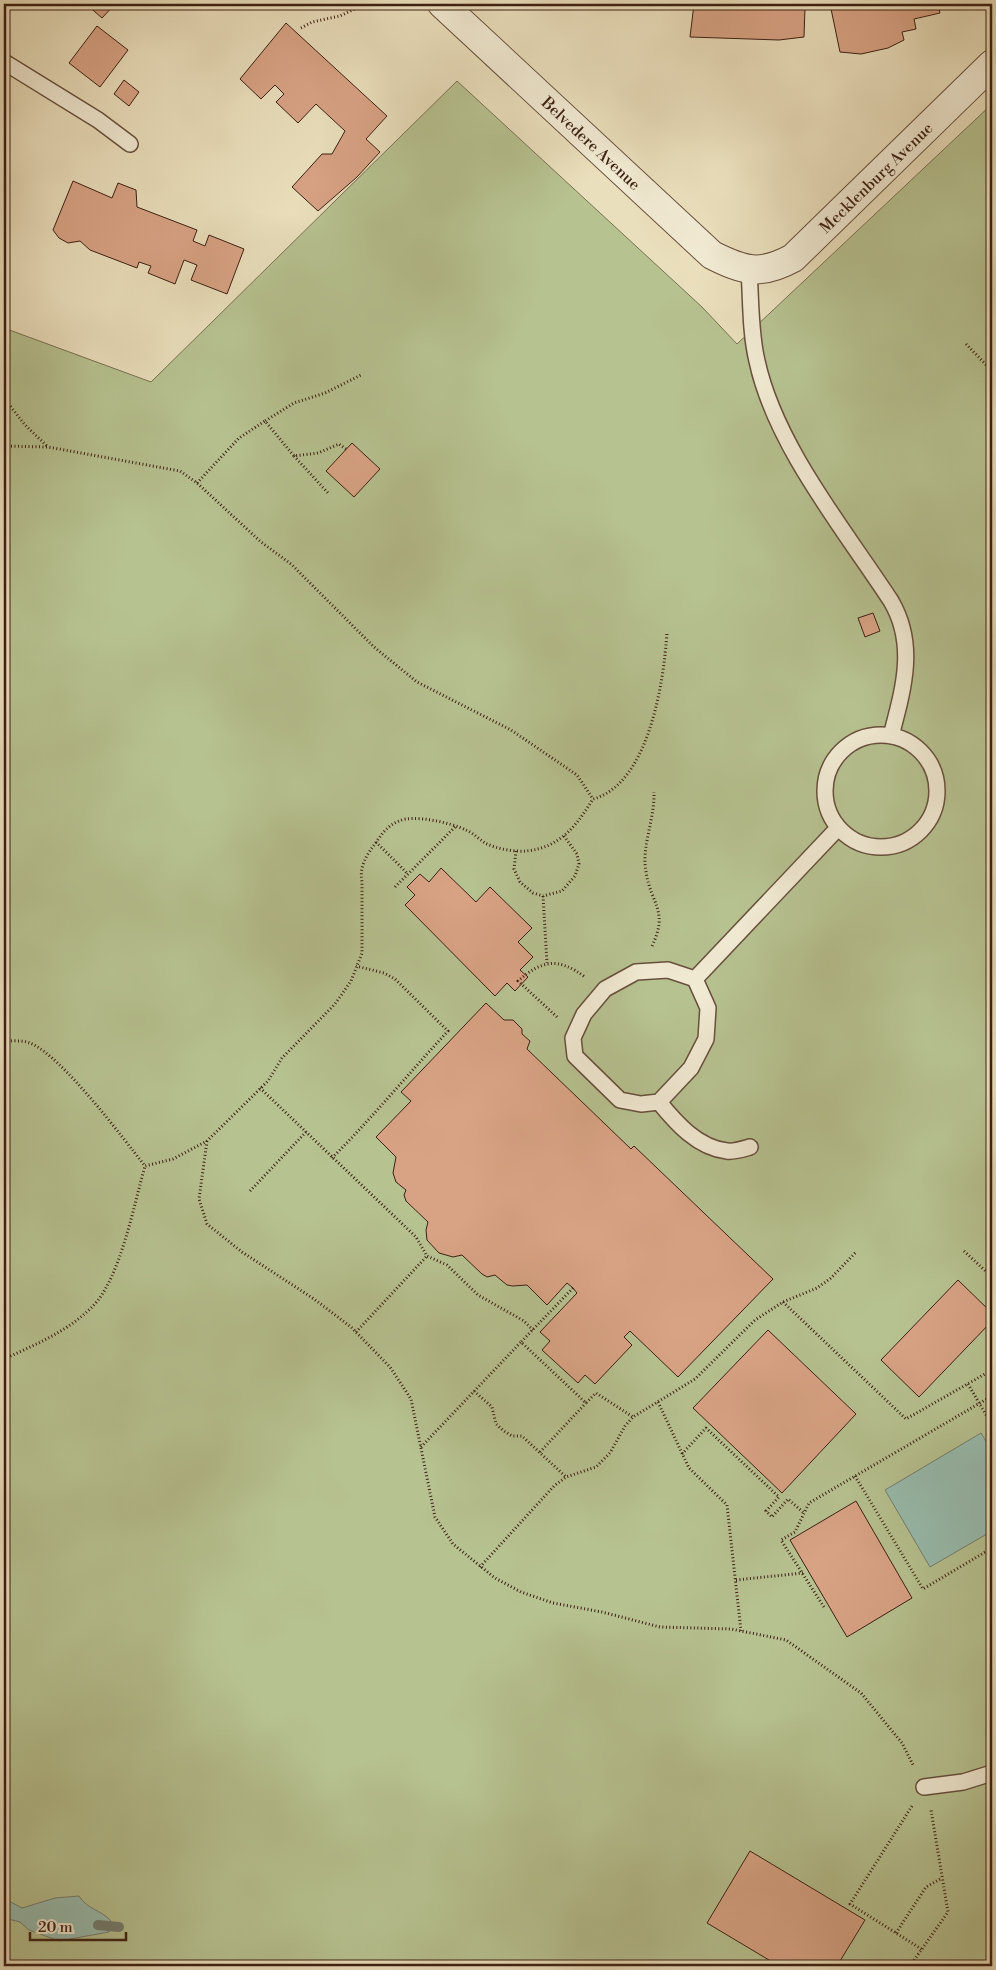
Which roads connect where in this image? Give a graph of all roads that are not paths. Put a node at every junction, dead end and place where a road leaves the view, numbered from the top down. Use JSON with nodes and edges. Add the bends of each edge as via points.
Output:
{"nodes":[{"id":1,"x":442,"y":4,"type":"edge"},
{"id":2,"x":4,"y":62,"type":"edge"},
{"id":3,"x":992,"y":64,"type":"edge"},
{"id":4,"x":130,"y":144,"type":"dead end"},
{"id":5,"x":749,"y":270,"type":"junction"},
{"id":6,"x":891,"y":736,"type":"junction"},
{"id":7,"x":838,"y":828,"type":"junction"},
{"id":8,"x":696,"y":979,"type":"junction"},
{"id":9,"x":659,"y":1102,"type":"junction"},
{"id":10,"x":750,"y":1147,"type":"dead end"},
{"id":11,"x":992,"y":1773,"type":"edge"},
{"id":12,"x":924,"y":1786,"type":"road end"}],
"edges":[{"from":1,"to":5,"type":"street","name":"Belvedere Avenue","via":[[712,255]]},
{"from":2,"to":4,"type":"lane","via":[[98,120]]},
{"from":3,"to":5,"type":"street","name":"Mecklenburg Avenue","via":[[793,258],[762,270]]},
{"from":5,"to":6,"type":"lane","via":[[756,359],[777,423],[895,607],[906,634],[907,659]]},
{"from":6,"to":7,"type":"lane","via":[[875,735],[859,740],[844,749],[834,762],[827,777],[825,794],[828,811]]},
{"from":6,"to":7,"type":"lane","via":[[908,741],[932,766],[938,782],[938,800],[932,816],[922,831],[909,841],[894,846],[878,848],[863,845],[848,838]]},
{"from":7,"to":8,"type":"lane"},
{"from":8,"to":9,"type":"lane","via":[[708,1008],[706,1039],[691,1068]]},
{"from":8,"to":9,"type":"lane","via":[[668,970],[636,972],[605,989],[584,1014],[573,1038],[575,1056],[620,1100],[641,1104]]},
{"from":9,"to":10,"type":"lane","via":[[675,1122],[704,1145],[728,1152]]},
{"from":11,"to":12,"type":"lane","via":[[963,1782]]}]}
